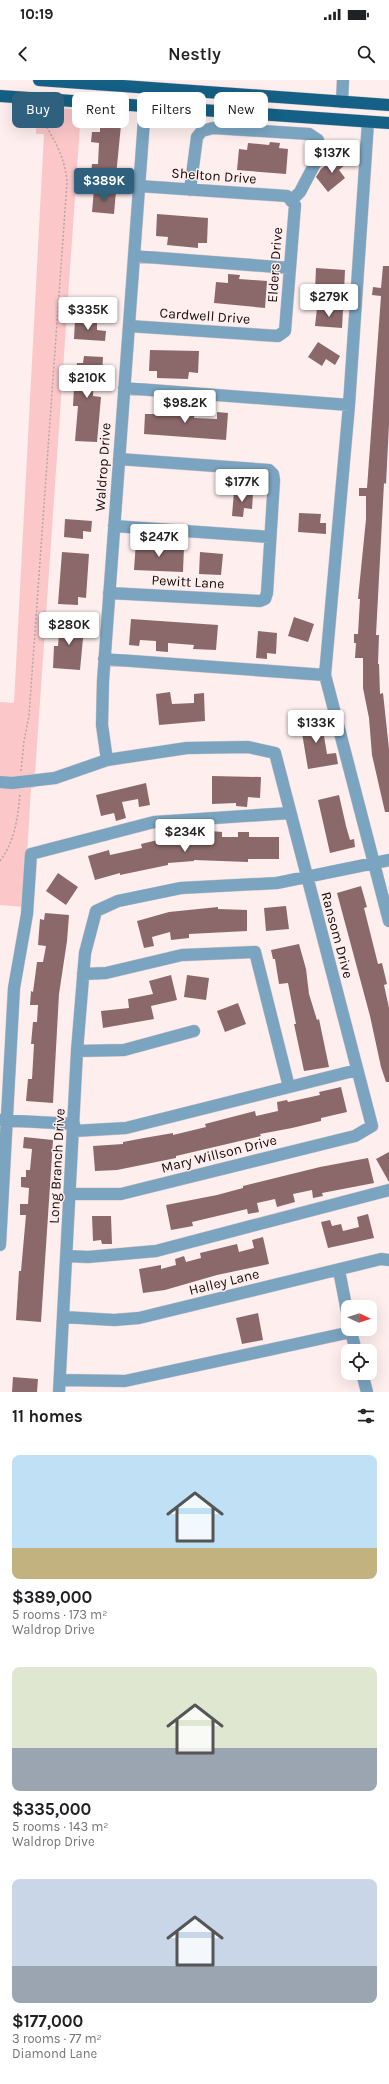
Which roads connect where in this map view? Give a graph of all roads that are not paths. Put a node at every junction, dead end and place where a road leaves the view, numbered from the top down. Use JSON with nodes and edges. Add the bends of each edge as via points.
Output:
{"nodes":[{"id":1,"x":39,"y":80,"type":"edge"},
{"id":2,"x":343,"y":80,"type":"edge"},
{"id":3,"x":0,"y":96,"type":"edge"},
{"id":4,"x":342,"y":102,"type":"junction"},
{"id":5,"x":137,"y":105,"type":"edge"},
{"id":6,"x":389,"y":105,"type":"edge"},
{"id":7,"x":206,"y":110,"type":"edge"},
{"id":8,"x":368,"y":122,"type":"junction"},
{"id":9,"x":389,"y":123,"type":"edge"},
{"id":10,"x":143,"y":128,"type":"edge"},
{"id":11,"x":139,"y":186,"type":"junction"},
{"id":12,"x":190,"y":190,"type":"junction"},
{"id":13,"x":289,"y":198,"type":"junction"},
{"id":14,"x":134,"y":256,"type":"junction"},
{"id":15,"x":290,"y":268,"type":"junction"},
{"id":16,"x":129,"y":326,"type":"junction"},
{"id":17,"x":278,"y":336,"type":"joint"},
{"id":18,"x":124,"y":388,"type":"junction"},
{"id":19,"x":349,"y":405,"type":"junction"},
{"id":20,"x":119,"y":459,"type":"junction"},
{"id":21,"x":114,"y":526,"type":"junction"},
{"id":22,"x":270,"y":537,"type":"junction"},
{"id":23,"x":109,"y":593,"type":"junction"},
{"id":24,"x":104,"y":659,"type":"junction"},
{"id":25,"x":325,"y":675,"type":"junction"},
{"id":26,"x":107,"y":760,"type":"junction"},
{"id":27,"x":0,"y":782,"type":"edge"},
{"id":28,"x":290,"y":813,"type":"junction"},
{"id":29,"x":389,"y":860,"type":"edge"},
{"id":30,"x":375,"y":864,"type":"junction"},
{"id":31,"x":306,"y":877,"type":"junction"},
{"id":32,"x":389,"y":921,"type":"edge"},
{"id":33,"x":83,"y":974,"type":"junction"},
{"id":34,"x":194,"y":1032,"type":"dead end"},
{"id":35,"x":77,"y":1052,"type":"junction"},
{"id":36,"x":357,"y":1070,"type":"junction"},
{"id":37,"x":289,"y":1087,"type":"junction"},
{"id":38,"x":3,"y":1120,"type":"edge"},
{"id":39,"x":372,"y":1126,"type":"joint"},
{"id":40,"x":74,"y":1128,"type":"junction"},
{"id":41,"x":389,"y":1190,"type":"edge"},
{"id":42,"x":71,"y":1194,"type":"junction"},
{"id":43,"x":0,"y":1245,"type":"edge"},
{"id":44,"x":67,"y":1256,"type":"junction"},
{"id":45,"x":389,"y":1260,"type":"edge"},
{"id":46,"x":339,"y":1270,"type":"junction"},
{"id":47,"x":345,"y":1300,"type":"edge"},
{"id":48,"x":64,"y":1317,"type":"junction"},
{"id":49,"x":341,"y":1333,"type":"edge"},
{"id":50,"x":364,"y":1380,"type":"edge"},
{"id":51,"x":60,"y":1386,"type":"edge"},
{"id":52,"x":367,"y":1392,"type":"edge"}],
"edges":[{"from":1,"to":4,"type":"main road"},
{"from":2,"to":4,"type":"street"},
{"from":3,"to":5,"type":"main road"},
{"from":4,"to":6,"type":"main road"},
{"from":7,"to":8,"type":"main road"},
{"from":8,"to":9,"type":"main road"},
{"from":8,"to":19,"type":"street"},
{"from":10,"to":11,"type":"street","name":"Waldrop Drive"},
{"from":11,"to":12,"type":"street","name":"Shelton Drive"},
{"from":11,"to":14,"type":"street","name":"Waldrop Drive"},
{"from":12,"to":13,"type":"street","name":"Shelton Drive"},
{"from":12,"to":13,"type":"street","via":[[197,137],[202,130],[213,128],[309,134],[318,140],[320,152],[300,192]]},
{"from":13,"to":15,"type":"street","name":"Elders Drive","via":[[295,206]]},
{"from":14,"to":15,"type":"street"},
{"from":14,"to":16,"type":"street","name":"Waldrop Drive"},
{"from":15,"to":17,"type":"street","name":"Elders Drive","via":[[285,331]]},
{"from":16,"to":17,"type":"street","name":"Cardwell Drive"},
{"from":16,"to":18,"type":"street","name":"Waldrop Drive"},
{"from":18,"to":19,"type":"street"},
{"from":18,"to":20,"type":"street","name":"Waldrop Drive"},
{"from":19,"to":25,"type":"street"},
{"from":20,"to":21,"type":"street","name":"Waldrop Drive"},
{"from":20,"to":22,"type":"street","via":[[269,470],[273,474]]},
{"from":21,"to":22,"type":"street"},
{"from":21,"to":23,"type":"street","name":"Waldrop Drive"},
{"from":22,"to":23,"type":"street","name":"Pewitt Lane","via":[[267,593],[265,599],[260,601]]},
{"from":23,"to":24,"type":"street","name":"Waldrop Drive"},
{"from":24,"to":25,"type":"street"},
{"from":24,"to":26,"type":"street","name":"Waldrop Drive","via":[[102,725]]},
{"from":25,"to":30,"type":"street"},
{"from":26,"to":27,"type":"street","via":[[55,778]]},
{"from":26,"to":28,"type":"street","name":"Ransom Drive","via":[[186,748],[248,747],[274,753]]},
{"from":28,"to":31,"type":"street","name":"Ransom Drive"},
{"from":28,"to":38,"type":"street","via":[[154,822],[31,854],[27,914],[14,988]]},
{"from":29,"to":30,"type":"street"},
{"from":30,"to":31,"type":"street"},
{"from":30,"to":32,"type":"street"},
{"from":31,"to":33,"type":"street","name":"Long Branch Drive","via":[[277,883],[182,888],[118,902],[96,911],[85,953]]},
{"from":31,"to":36,"type":"street","name":"Ransom Drive"},
{"from":33,"to":35,"type":"street","name":"Long Branch Drive"},
{"from":33,"to":37,"type":"street","via":[[106,973],[182,955],[255,952]]},
{"from":34,"to":35,"type":"street","via":[[124,1050]]},
{"from":35,"to":40,"type":"street","name":"Long Branch Drive"},
{"from":36,"to":37,"type":"street"},
{"from":36,"to":39,"type":"street","name":"Ransom Drive"},
{"from":37,"to":40,"type":"street","via":[[126,1128]]},
{"from":38,"to":40,"type":"street"},
{"from":38,"to":43,"type":"street"},
{"from":39,"to":42,"type":"street","name":"Mary Willson Drive","via":[[355,1136],[121,1194]]},
{"from":40,"to":42,"type":"street","name":"Long Branch Drive"},
{"from":41,"to":44,"type":"street","via":[[156,1251],[88,1257]]},
{"from":42,"to":44,"type":"street","name":"Long Branch Drive"},
{"from":44,"to":48,"type":"street","name":"Long Branch Drive"},
{"from":45,"to":46,"type":"street","name":"Halley Lane","via":[[381,1259]]},
{"from":46,"to":47,"type":"street"},
{"from":46,"to":48,"type":"street","name":"Halley Lane","via":[[139,1318],[114,1320]]},
{"from":48,"to":51,"type":"street","name":"Long Branch Drive"},
{"from":49,"to":51,"type":"street","via":[[125,1381]]},
{"from":50,"to":52,"type":"street"}]}
